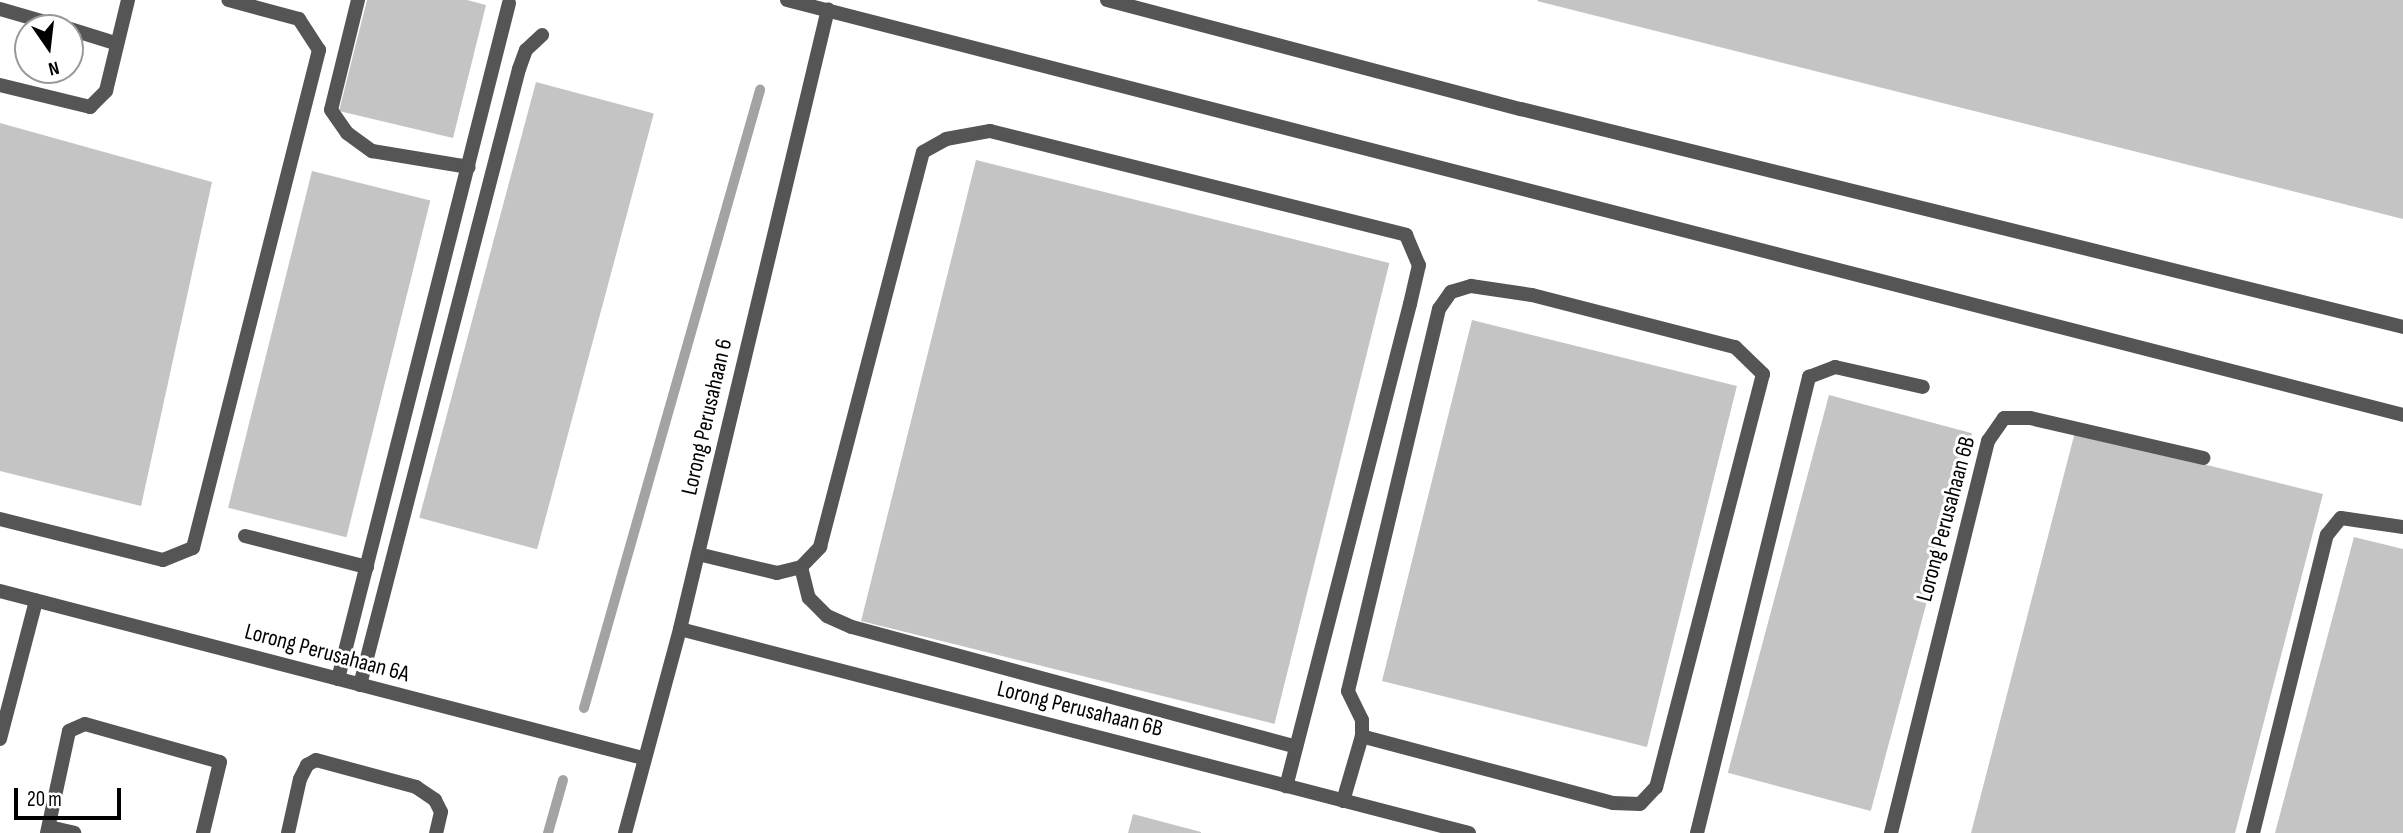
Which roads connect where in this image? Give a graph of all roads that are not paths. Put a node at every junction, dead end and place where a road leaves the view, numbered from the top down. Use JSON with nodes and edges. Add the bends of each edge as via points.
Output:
{"nodes":[{"id":1,"x":128,"y":0,"type":"edge"},
{"id":2,"x":228,"y":0,"type":"edge"},
{"id":3,"x":358,"y":0,"type":"edge"},
{"id":4,"x":787,"y":0,"type":"edge"},
{"id":5,"x":1107,"y":0,"type":"edge"},
{"id":6,"x":509,"y":3,"type":"dead end"},
{"id":7,"x":829,"y":5,"type":"edge"},
{"id":8,"x":0,"y":9,"type":"edge"},
{"id":9,"x":17,"y":14,"type":"edge"},
{"id":10,"x":84,"y":34,"type":"edge"},
{"id":11,"x":542,"y":35,"type":"dead end"},
{"id":12,"x":115,"y":43,"type":"junction"},
{"id":13,"x":0,"y":85,"type":"edge"},
{"id":14,"x":469,"y":167,"type":"junction"},
{"id":15,"x":2403,"y":327,"type":"edge"},
{"id":16,"x":1923,"y":387,"type":"dead end"},
{"id":17,"x":2403,"y":415,"type":"edge"},
{"id":18,"x":2203,"y":457,"type":"dead end"},
{"id":19,"x":0,"y":519,"type":"edge"},
{"id":20,"x":2403,"y":527,"type":"edge"},
{"id":21,"x":245,"y":536,"type":"dead end"},
{"id":22,"x":698,"y":554,"type":"junction"},
{"id":23,"x":367,"y":567,"type":"junction"},
{"id":24,"x":801,"y":567,"type":"junction"},
{"id":25,"x":0,"y":591,"type":"edge"},
{"id":26,"x":36,"y":601,"type":"junction"},
{"id":27,"x":680,"y":629,"type":"junction"},
{"id":28,"x":338,"y":679,"type":"junction"},
{"id":29,"x":360,"y":685,"type":"junction"},
{"id":30,"x":6,"y":691,"type":"edge"},
{"id":31,"x":1362,"y":736,"type":"junction"},
{"id":32,"x":0,"y":739,"type":"edge"},
{"id":33,"x":1296,"y":747,"type":"junction"},
{"id":34,"x":643,"y":758,"type":"junction"},
{"id":35,"x":1286,"y":786,"type":"junction"},
{"id":36,"x":1343,"y":801,"type":"junction"},
{"id":37,"x":48,"y":830,"type":"edge"},
{"id":38,"x":74,"y":833,"type":"edge"},
{"id":39,"x":204,"y":833,"type":"edge"},
{"id":40,"x":288,"y":833,"type":"edge"},
{"id":41,"x":436,"y":833,"type":"edge"},
{"id":42,"x":625,"y":833,"type":"edge"},
{"id":43,"x":1469,"y":833,"type":"edge"},
{"id":44,"x":1697,"y":833,"type":"edge"},
{"id":45,"x":1891,"y":833,"type":"edge"},
{"id":46,"x":2253,"y":833,"type":"edge"}],
"edges":[{"from":1,"to":12,"type":"street"},
{"from":2,"to":19,"type":"street","via":[[299,19],[318,50],[193,548],[163,560]]},
{"from":3,"to":14,"type":"street","via":[[331,110],[346,133],[372,150]]},
{"from":4,"to":7,"type":"street"},
{"from":5,"to":15,"type":"street","via":[[1521,109]]},
{"from":6,"to":14,"type":"street"},
{"from":7,"to":17,"type":"street"},
{"from":7,"to":22,"type":"street","name":"Lorong Perusahaan 6"},
{"from":8,"to":9,"type":"street"},
{"from":10,"to":12,"type":"street"},
{"from":11,"to":29,"type":"street","via":[[526,50],[519,69]]},
{"from":12,"to":13,"type":"street","via":[[106,91],[90,107]]},
{"from":14,"to":23,"type":"street"},
{"from":16,"to":44,"type":"street","via":[[1835,367],[1809,377]]},
{"from":18,"to":45,"type":"street","name":"Lorong Perusahaan 6B","via":[[2031,418],[2004,418],[1987,441]]},
{"from":20,"to":46,"type":"street","via":[[2341,518],[2327,535]]},
{"from":21,"to":23,"type":"street"},
{"from":22,"to":24,"type":"street","via":[[777,573]]},
{"from":22,"to":27,"type":"street","name":"Lorong Perusahaan 6"},
{"from":23,"to":28,"type":"street"},
{"from":24,"to":33,"type":"street","via":[[809,598],[827,616],[852,627]]},
{"from":24,"to":33,"type":"street","via":[[820,547],[923,152],[946,139],[990,131],[1406,235],[1419,265]]},
{"from":25,"to":26,"type":"street","name":"Lorong Perusahaan 6A"},
{"from":26,"to":28,"type":"street","name":"Lorong Perusahaan 6A"},
{"from":26,"to":30,"type":"street"},
{"from":27,"to":34,"type":"street","name":"Lorong Perusahaan 6"},
{"from":27,"to":35,"type":"street","name":"Lorong Perusahaan 6B"},
{"from":28,"to":29,"type":"street","name":"Lorong Perusahaan 6A"},
{"from":29,"to":34,"type":"street","name":"Lorong Perusahaan 6A"},
{"from":30,"to":32,"type":"street"},
{"from":31,"to":31,"type":"street","via":[[1613,803],[1640,804],[1656,787],[1763,374],[1735,347],[1532,295],[1472,286],[1451,292],[1439,309],[1348,691],[1362,720]]},
{"from":31,"to":36,"type":"street"},
{"from":33,"to":35,"type":"street"},
{"from":34,"to":42,"type":"street","name":"Lorong Perusahaan 6"},
{"from":35,"to":36,"type":"street","name":"Lorong Perusahaan 6B"},
{"from":36,"to":43,"type":"street","name":"Lorong Perusahaan 6B"},
{"from":37,"to":38,"type":"street"},
{"from":37,"to":39,"type":"street","via":[[69,731],[85,724],[220,762]]},
{"from":40,"to":41,"type":"street","via":[[300,779],[316,760],[416,787],[435,800],[441,812]]}]}
